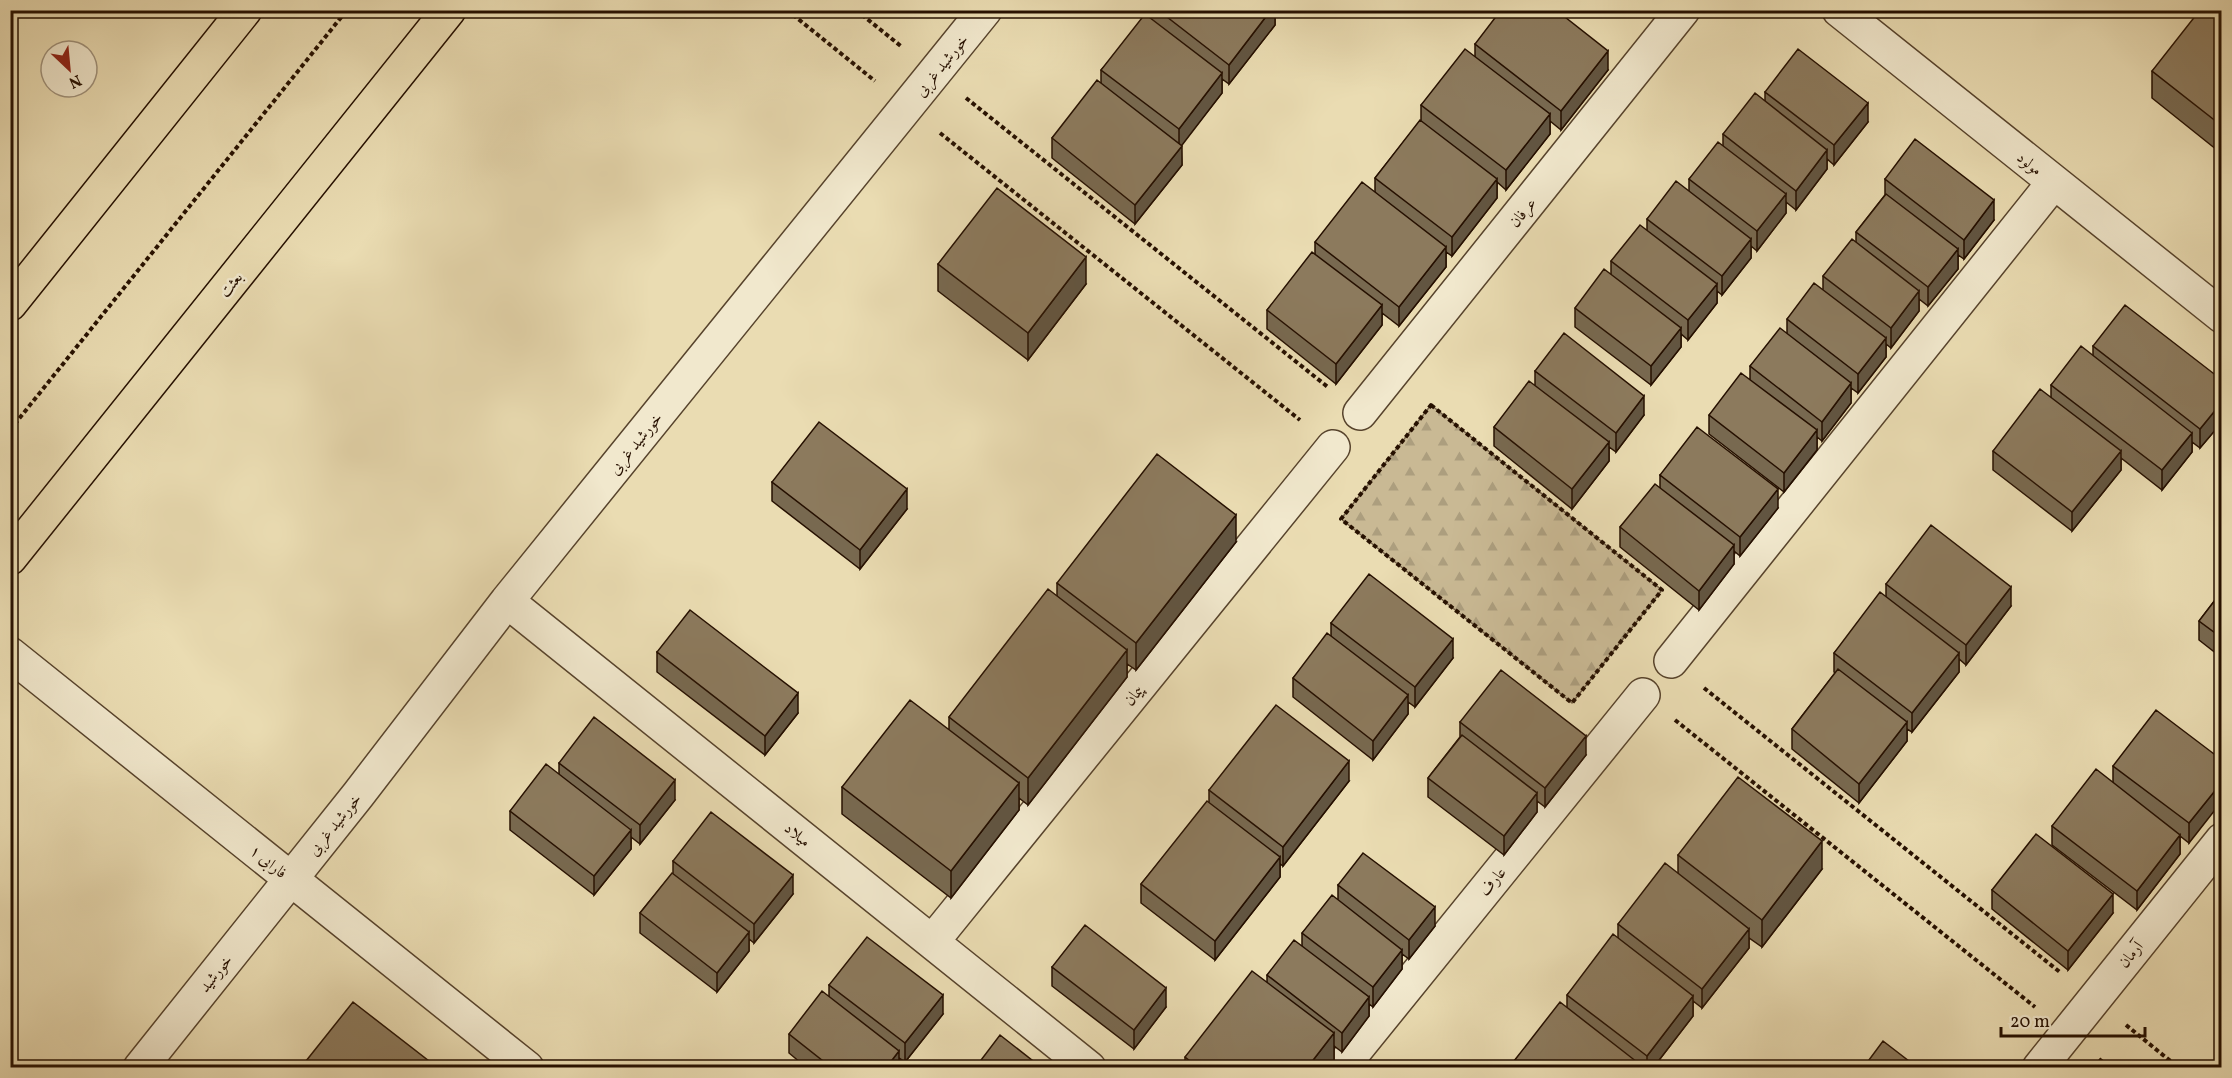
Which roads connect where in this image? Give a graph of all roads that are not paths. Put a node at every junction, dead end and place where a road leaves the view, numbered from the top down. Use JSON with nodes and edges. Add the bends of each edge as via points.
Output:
{"nodes":[{"id":1,"x":245,"y":10,"type":"edge"},
{"id":2,"x":449,"y":10,"type":"edge"},
{"id":3,"x":985,"y":10,"type":"edge"},
{"id":4,"x":1683,"y":10,"type":"edge"},
{"id":5,"x":1839,"y":10,"type":"edge"},
{"id":6,"x":2054,"y":182,"type":"junction"},
{"id":7,"x":10,"y":304,"type":"edge"},
{"id":8,"x":2222,"y":316,"type":"edge"},
{"id":9,"x":1360,"y":413,"type":"road end"},
{"id":10,"x":1333,"y":447,"type":"road end"},
{"id":11,"x":10,"y":558,"type":"edge"},
{"id":12,"x":507,"y":601,"type":"junction"},
{"id":13,"x":10,"y":654,"type":"edge"},
{"id":14,"x":1671,"y":661,"type":"road end"},
{"id":15,"x":1643,"y":695,"type":"road end"},
{"id":16,"x":2222,"y":840,"type":"edge"},
{"id":17,"x":291,"y":878,"type":"junction"},
{"id":18,"x":932,"y":942,"type":"junction"},
{"id":19,"x":140,"y":1068,"type":"edge"},
{"id":20,"x":527,"y":1068,"type":"edge"},
{"id":21,"x":1089,"y":1068,"type":"edge"},
{"id":22,"x":1341,"y":1068,"type":"edge"},
{"id":23,"x":2039,"y":1068,"type":"edge"}],
"edges":[{"from":1,"to":7,"type":"main road"},
{"from":2,"to":11,"type":"main road","name":"بعثت"},
{"from":3,"to":12,"type":"street","name":"خورشید غربی"},
{"from":4,"to":9,"type":"street","name":"عرفان"},
{"from":5,"to":6,"type":"street","name":"مولود"},
{"from":6,"to":8,"type":"street","name":"مولود"},
{"from":6,"to":14,"type":"street"},
{"from":10,"to":18,"type":"street","name":"پیمان"},
{"from":12,"to":17,"type":"street","name":"خورشید غربی"},
{"from":12,"to":18,"type":"street","name":"میلاد"},
{"from":13,"to":17,"type":"street","name":"فارابی ۱"},
{"from":15,"to":22,"type":"street","name":"عارف"},
{"from":16,"to":23,"type":"street","name":"آرمان"},
{"from":17,"to":19,"type":"street","name":"خورشید"},
{"from":17,"to":20,"type":"street","name":"فارابی ۱"},
{"from":18,"to":21,"type":"street","name":"میلاد"}]}
